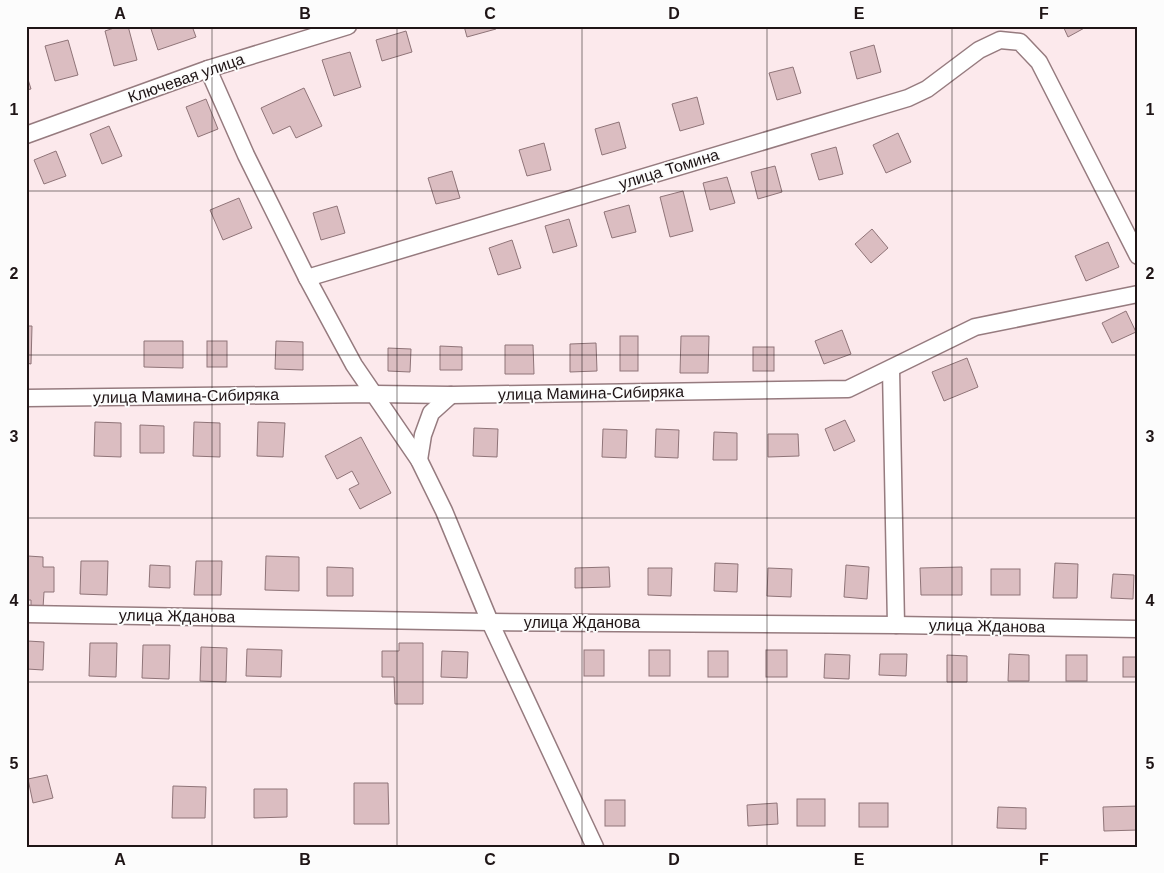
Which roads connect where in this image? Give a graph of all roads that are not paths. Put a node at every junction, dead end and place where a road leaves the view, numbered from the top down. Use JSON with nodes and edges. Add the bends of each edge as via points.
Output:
{"nodes":[{"id":1,"x":348,"y":26,"type":"edge"},
{"id":2,"x":208,"y":69,"type":"junction"},
{"id":3,"x":26,"y":135,"type":"edge"},
{"id":4,"x":1138,"y":256,"type":"edge"},
{"id":5,"x":307,"y":278,"type":"junction"},
{"id":6,"x":1138,"y":294,"type":"edge"},
{"id":7,"x":891,"y":368,"type":"junction"},
{"id":8,"x":374,"y":394,"type":"junction"},
{"id":9,"x":451,"y":395,"type":"junction"},
{"id":10,"x":26,"y":398,"type":"edge"},
{"id":11,"x":419,"y":460,"type":"junction"},
{"id":12,"x":26,"y":614,"type":"edge"},
{"id":13,"x":490,"y":622,"type":"junction"},
{"id":14,"x":896,"y":625,"type":"junction"},
{"id":15,"x":1138,"y":629,"type":"edge"},
{"id":16,"x":595,"y":847,"type":"edge"}],
"edges":[{"from":1,"to":2,"type":"street","name":"Ключевая улица"},
{"from":2,"to":3,"type":"street","name":"Ключевая улица"},
{"from":2,"to":5,"type":"street"},
{"from":4,"to":5,"type":"street","name":"улица Томина","via":[[1039,62],[1020,42],[1000,40],[978,50],[927,89],[908,98]]},
{"from":5,"to":8,"type":"street","via":[[354,365]]},
{"from":6,"to":7,"type":"street","name":"улица Мамина-Сибиряка","via":[[975,327]]},
{"from":7,"to":9,"type":"street","name":"улица Мамина-Сибиряка","via":[[848,390]]},
{"from":7,"to":14,"type":"street"},
{"from":8,"to":9,"type":"street","name":"улица Мамина-Сибиряка"},
{"from":8,"to":10,"type":"street","name":"улица Мамина-Сибиряка"},
{"from":8,"to":11,"type":"street"},
{"from":9,"to":11,"type":"street","via":[[432,413],[423,435]]},
{"from":11,"to":13,"type":"street"},
{"from":12,"to":13,"type":"street","name":"улица Жданова"},
{"from":13,"to":14,"type":"street","name":"улица Жданова"},
{"from":13,"to":16,"type":"street"},
{"from":14,"to":15,"type":"street","name":"улица Жданова"}]}
